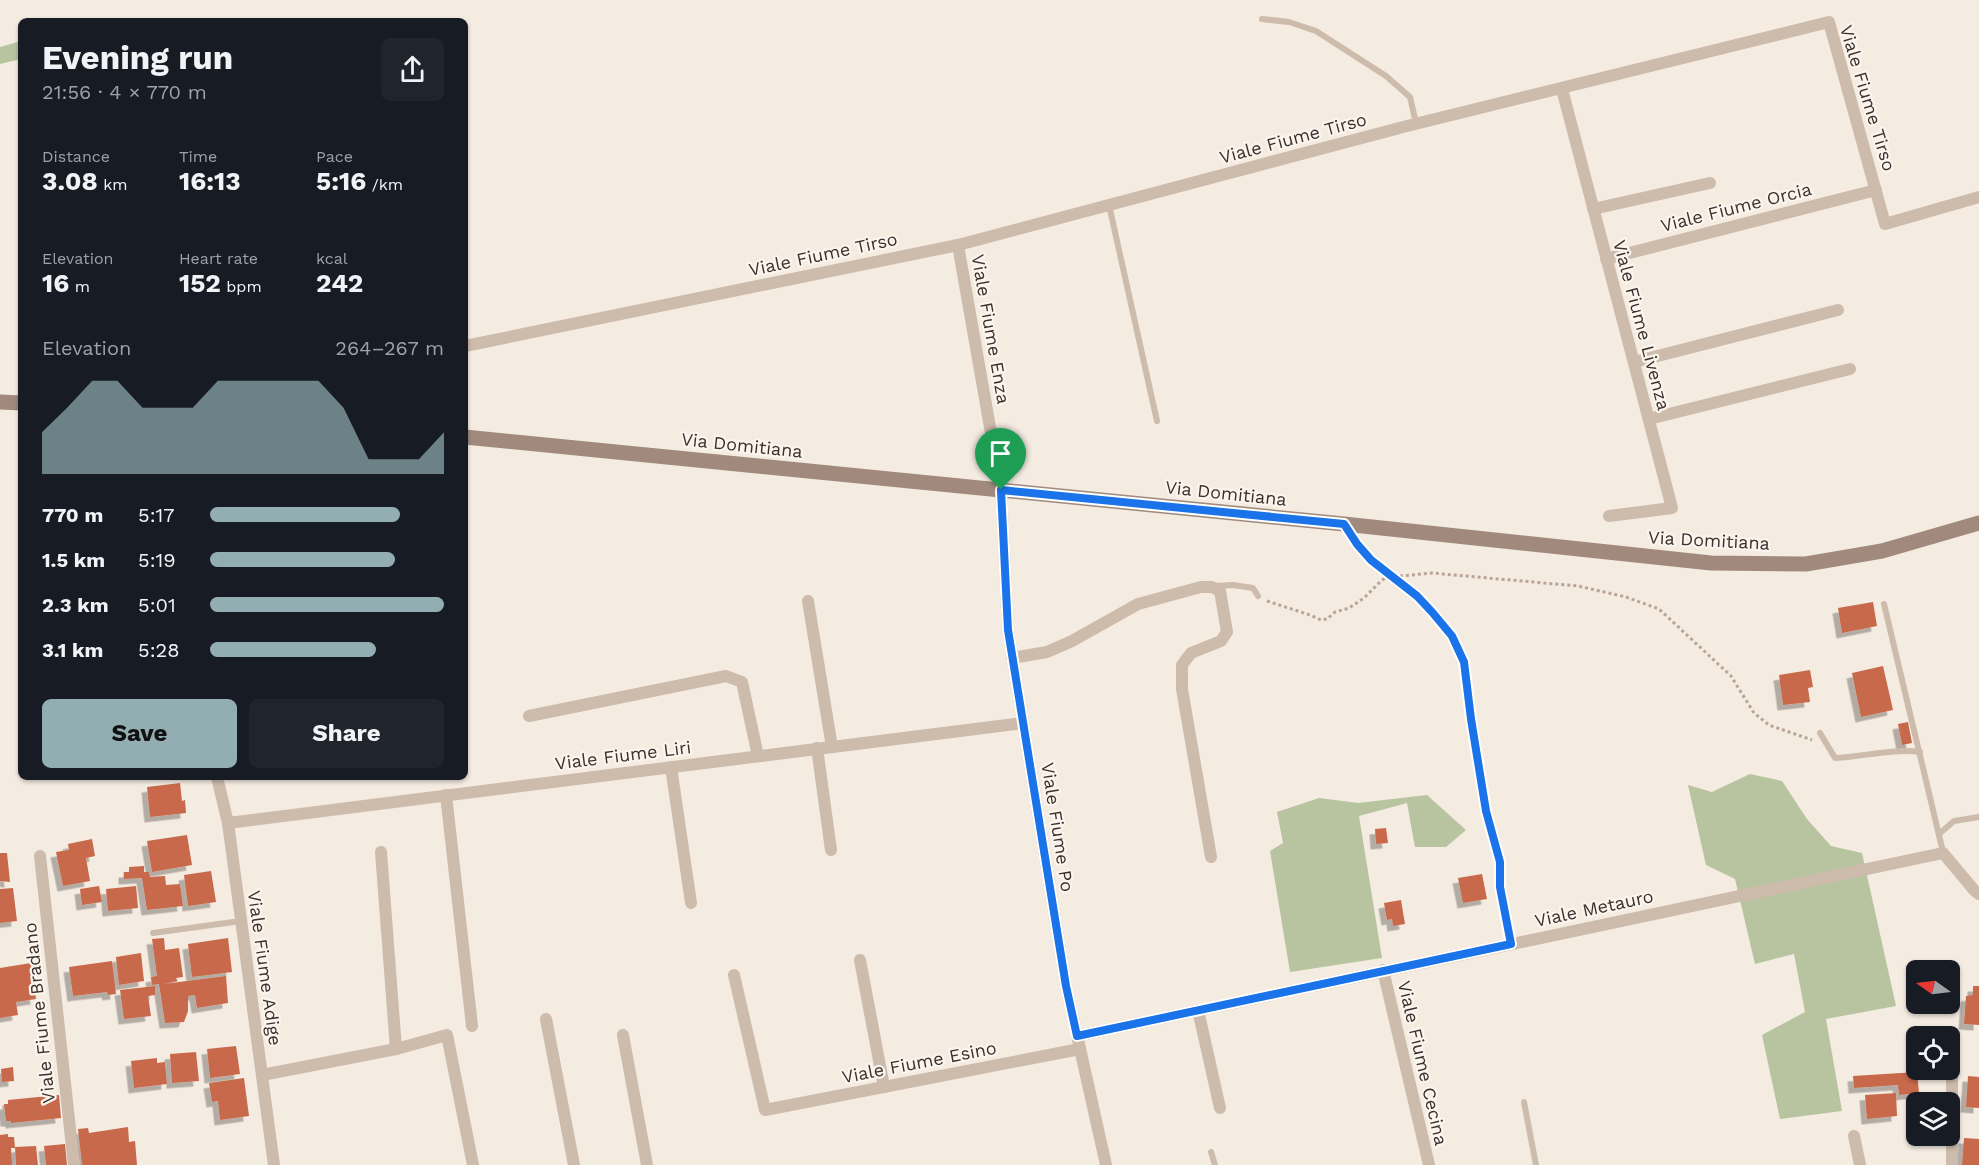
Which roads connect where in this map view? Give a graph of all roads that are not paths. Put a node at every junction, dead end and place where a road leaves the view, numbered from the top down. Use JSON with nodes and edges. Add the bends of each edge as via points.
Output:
{"nodes":[{"id":1,"x":1262,"y":19,"type":"dead end"},
{"id":2,"x":1562,"y":89,"type":"junction"},
{"id":3,"x":1416,"y":124,"type":"junction"},
{"id":4,"x":1710,"y":183,"type":"dead end"},
{"id":5,"x":1876,"y":190,"type":"junction"},
{"id":6,"x":1979,"y":197,"type":"edge"},
{"id":7,"x":1109,"y":205,"type":"junction"},
{"id":8,"x":1593,"y":209,"type":"junction"},
{"id":9,"x":958,"y":245,"type":"junction"},
{"id":10,"x":1606,"y":259,"type":"junction"},
{"id":11,"x":1838,"y":310,"type":"dead end"},
{"id":12,"x":468,"y":345,"type":"edge"},
{"id":13,"x":1634,"y":362,"type":"junction"},
{"id":14,"x":1850,"y":369,"type":"dead end"},
{"id":15,"x":0,"y":402,"type":"edge"},
{"id":16,"x":18,"y":403,"type":"edge"},
{"id":17,"x":1649,"y":419,"type":"junction"},
{"id":18,"x":1157,"y":421,"type":"dead end"},
{"id":19,"x":468,"y":437,"type":"edge"},
{"id":20,"x":1001,"y":490,"type":"junction"},
{"id":21,"x":1609,"y":516,"type":"dead end"},
{"id":22,"x":1979,"y":523,"type":"edge"},
{"id":23,"x":1212,"y":587,"type":"junction"},
{"id":24,"x":1258,"y":596,"type":"road end"},
{"id":25,"x":808,"y":601,"type":"dead end"},
{"id":26,"x":1884,"y":604,"type":"dead end"},
{"id":27,"x":1012,"y":658,"type":"junction"},
{"id":28,"x":529,"y":716,"type":"dead end"},
{"id":29,"x":1023,"y":723,"type":"junction"},
{"id":30,"x":1820,"y":733,"type":"dead end"},
{"id":31,"x":832,"y":747,"type":"junction"},
{"id":32,"x":817,"y":748,"type":"junction"},
{"id":33,"x":1920,"y":752,"type":"junction"},
{"id":34,"x":758,"y":756,"type":"junction"},
{"id":35,"x":671,"y":767,"type":"junction"},
{"id":36,"x":218,"y":780,"type":"edge"},
{"id":37,"x":446,"y":795,"type":"junction"},
{"id":38,"x":1979,"y":817,"type":"edge"},
{"id":39,"x":228,"y":823,"type":"junction"},
{"id":40,"x":1939,"y":834,"type":"junction"},
{"id":41,"x":831,"y":850,"type":"dead end"},
{"id":42,"x":381,"y":852,"type":"dead end"},
{"id":43,"x":1943,"y":853,"type":"junction"},
{"id":44,"x":40,"y":856,"type":"dead end"},
{"id":45,"x":1210,"y":857,"type":"dead end"},
{"id":46,"x":1500,"y":887,"type":"road end"},
{"id":47,"x":1979,"y":894,"type":"edge"},
{"id":48,"x":691,"y":903,"type":"dead end"},
{"id":49,"x":241,"y":921,"type":"junction"},
{"id":50,"x":153,"y":933,"type":"dead end"},
{"id":51,"x":1511,"y":944,"type":"junction"},
{"id":52,"x":860,"y":960,"type":"dead end"},
{"id":53,"x":1383,"y":970,"type":"junction"},
{"id":54,"x":735,"y":975,"type":"dead end"},
{"id":55,"x":1198,"y":1010,"type":"junction"},
{"id":56,"x":546,"y":1019,"type":"dead end"},
{"id":57,"x":472,"y":1026,"type":"dead end"},
{"id":58,"x":623,"y":1035,"type":"dead end"},
{"id":59,"x":1077,"y":1036,"type":"junction"},
{"id":60,"x":396,"y":1048,"type":"junction"},
{"id":61,"x":1080,"y":1049,"type":"junction"},
{"id":62,"x":262,"y":1075,"type":"junction"},
{"id":63,"x":1952,"y":1080,"type":"edge"},
{"id":64,"x":884,"y":1087,"type":"junction"},
{"id":65,"x":1524,"y":1102,"type":"dead end"},
{"id":66,"x":1220,"y":1108,"type":"dead end"},
{"id":67,"x":1854,"y":1136,"type":"dead end"},
{"id":68,"x":1211,"y":1152,"type":"dead end"},
{"id":69,"x":74,"y":1165,"type":"edge"},
{"id":70,"x":274,"y":1165,"type":"edge"},
{"id":71,"x":473,"y":1165,"type":"edge"},
{"id":72,"x":574,"y":1165,"type":"edge"},
{"id":73,"x":647,"y":1165,"type":"edge"},
{"id":74,"x":1106,"y":1165,"type":"edge"},
{"id":75,"x":1215,"y":1165,"type":"edge"},
{"id":76,"x":1429,"y":1165,"type":"edge"},
{"id":77,"x":1536,"y":1165,"type":"edge"},
{"id":78,"x":1860,"y":1165,"type":"edge"},
{"id":79,"x":1952,"y":1165,"type":"edge"}],
"edges":[{"from":1,"to":3,"type":"lane","via":[[1316,31],[1386,76],[1410,96]]},
{"from":2,"to":3,"type":"street","name":"Viale Fiume Tirso"},
{"from":2,"to":5,"type":"street","name":"Viale Fiume Tirso","via":[[1829,22]]},
{"from":2,"to":8,"type":"street","name":"Viale Fiume Livenza"},
{"from":3,"to":7,"type":"street","name":"Viale Fiume Tirso"},
{"from":4,"to":8,"type":"street"},
{"from":5,"to":6,"type":"street","name":"Viale Fiume Tirso","via":[[1885,224]]},
{"from":5,"to":10,"type":"street","name":"Viale Fiume Orcia"},
{"from":7,"to":9,"type":"street","name":"Viale Fiume Tirso"},
{"from":7,"to":18,"type":"lane"},
{"from":8,"to":10,"type":"street","name":"Viale Fiume Livenza"},
{"from":9,"to":12,"type":"street","name":"Viale Fiume Tirso"},
{"from":9,"to":20,"type":"street","name":"Viale Fiume Enza"},
{"from":10,"to":13,"type":"street","name":"Viale Fiume Livenza"},
{"from":11,"to":13,"type":"street"},
{"from":13,"to":17,"type":"street","name":"Viale Fiume Livenza"},
{"from":14,"to":17,"type":"street"},
{"from":15,"to":16,"type":"street"},
{"from":17,"to":21,"type":"street","name":"Viale Fiume Livenza","via":[[1672,508]]},
{"from":19,"to":20,"type":"street","name":"Via Domitiana"},
{"from":20,"to":22,"type":"street","name":"Via Domitiana","via":[[1711,563],[1806,564],[1882,551]]},
{"from":20,"to":27,"type":"street","name":"Viale Fiume Po"},
{"from":23,"to":24,"type":"lane","via":[[1253,588]]},
{"from":23,"to":27,"type":"street","via":[[1138,604],[1047,652]]},
{"from":23,"to":45,"type":"street","via":[[1220,591],[1227,632],[1221,641],[1191,653],[1182,665],[1182,689]]},
{"from":25,"to":31,"type":"street"},
{"from":26,"to":33,"type":"lane"},
{"from":27,"to":29,"type":"street","name":"Viale Fiume Po"},
{"from":28,"to":34,"type":"street","via":[[726,676],[742,682]]},
{"from":29,"to":31,"type":"street","name":"Viale Fiume Liri"},
{"from":29,"to":59,"type":"street","name":"Viale Fiume Po"},
{"from":30,"to":33,"type":"lane","via":[[1835,758]]},
{"from":31,"to":32,"type":"street","name":"Viale Fiume Liri"},
{"from":32,"to":34,"type":"street","name":"Viale Fiume Liri"},
{"from":32,"to":41,"type":"street"},
{"from":33,"to":40,"type":"lane"},
{"from":34,"to":35,"type":"street","name":"Viale Fiume Liri"},
{"from":35,"to":37,"type":"street","name":"Viale Fiume Liri"},
{"from":35,"to":48,"type":"street"},
{"from":36,"to":39,"type":"street","name":"Viale Fiume Adige"},
{"from":37,"to":39,"type":"street","name":"Viale Fiume Liri"},
{"from":37,"to":57,"type":"street"},
{"from":38,"to":40,"type":"lane","via":[[1954,821]]},
{"from":39,"to":49,"type":"street","name":"Viale Fiume Adige"},
{"from":40,"to":43,"type":"lane"},
{"from":42,"to":60,"type":"street"},
{"from":43,"to":47,"type":"street"},
{"from":43,"to":51,"type":"street","name":"Viale Metauro"},
{"from":44,"to":69,"type":"street","name":"Viale Fiume Bradano"},
{"from":46,"to":51,"type":"lane"},
{"from":49,"to":50,"type":"lane"},
{"from":49,"to":62,"type":"street","name":"Viale Fiume Adige"},
{"from":51,"to":53,"type":"street","name":"Viale Metauro"},
{"from":52,"to":64,"type":"street"},
{"from":53,"to":55,"type":"street","name":"Viale Metauro"},
{"from":53,"to":76,"type":"street","name":"Viale Fiume Cecina"},
{"from":54,"to":64,"type":"street","name":"Viale Fiume Esino","via":[[765,1110]]},
{"from":55,"to":59,"type":"street","name":"Viale Metauro"},
{"from":55,"to":66,"type":"street"},
{"from":56,"to":72,"type":"street"},
{"from":58,"to":73,"type":"street"},
{"from":59,"to":61,"type":"street","name":"Viale Fiume Po"},
{"from":60,"to":62,"type":"street"},
{"from":60,"to":71,"type":"street","via":[[447,1035]]},
{"from":61,"to":64,"type":"street","name":"Viale Fiume Esino"},
{"from":61,"to":74,"type":"street","name":"Viale Fiume Po"},
{"from":62,"to":70,"type":"street","name":"Viale Fiume Adige"},
{"from":63,"to":79,"type":"street"},
{"from":65,"to":77,"type":"lane"},
{"from":67,"to":78,"type":"street"},
{"from":68,"to":75,"type":"lane"}]}
